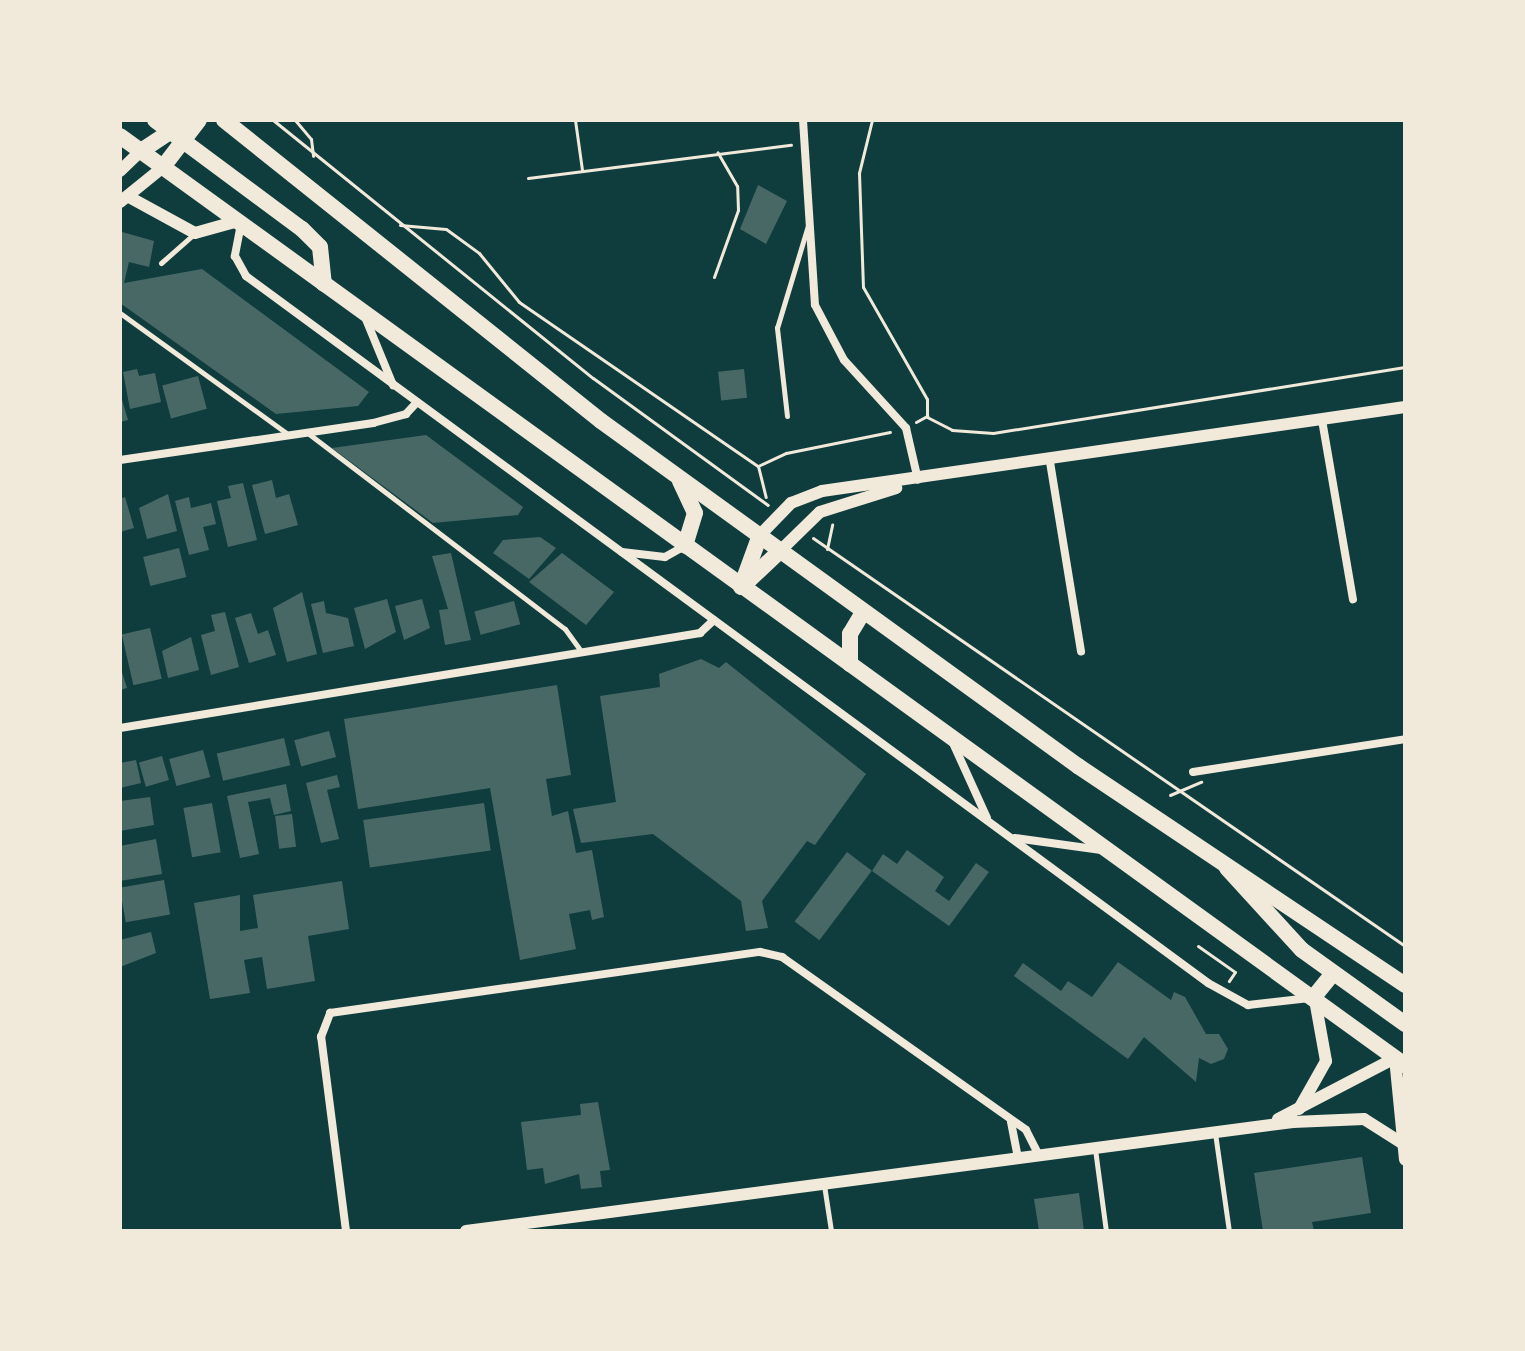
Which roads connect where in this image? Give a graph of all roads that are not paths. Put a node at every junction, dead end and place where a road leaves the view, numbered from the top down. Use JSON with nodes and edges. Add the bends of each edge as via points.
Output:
{"nodes":[{"id":1,"x":155,"y":120,"type":"edge"},
{"id":2,"x":188,"y":120,"type":"edge"},
{"id":3,"x":199,"y":120,"type":"edge"},
{"id":4,"x":224,"y":120,"type":"edge"},
{"id":5,"x":803,"y":120,"type":"edge"},
{"id":6,"x":176,"y":135,"type":"junction"},
{"id":7,"x":120,"y":136,"type":"edge"},
{"id":8,"x":141,"y":151,"type":"junction"},
{"id":9,"x":163,"y":167,"type":"junction"},
{"id":10,"x":120,"y":171,"type":"edge"},
{"id":11,"x":125,"y":199,"type":"edge"},
{"id":12,"x":239,"y":222,"type":"junction"},
{"id":13,"x":808,"y":225,"type":"junction"},
{"id":14,"x":195,"y":233,"type":"junction"},
{"id":15,"x":161,"y":263,"type":"dead end"},
{"id":16,"x":324,"y":284,"type":"junction"},
{"id":17,"x":362,"y":311,"type":"junction"},
{"id":18,"x":120,"y":313,"type":"edge"},
{"id":19,"x":394,"y":386,"type":"junction"},
{"id":20,"x":417,"y":402,"type":"junction"},
{"id":21,"x":1405,"y":407,"type":"edge"},
{"id":22,"x":787,"y":416,"type":"dead end"},
{"id":23,"x":1322,"y":420,"type":"junction"},
{"id":24,"x":307,"y":433,"type":"junction"},
{"id":25,"x":290,"y":435,"type":"junction"},
{"id":26,"x":120,"y":460,"type":"edge"},
{"id":27,"x":1050,"y":462,"type":"junction"},
{"id":28,"x":674,"y":473,"type":"junction"},
{"id":29,"x":915,"y":483,"type":"junction"},
{"id":30,"x":760,"y":535,"type":"junction"},
{"id":31,"x":685,"y":546,"type":"junction"},
{"id":32,"x":781,"y":550,"type":"junction"},
{"id":33,"x":618,"y":551,"type":"junction"},
{"id":34,"x":741,"y":587,"type":"junction"},
{"id":35,"x":1353,"y":599,"type":"dead end"},
{"id":36,"x":863,"y":612,"type":"junction"},
{"id":37,"x":714,"y":620,"type":"junction"},
{"id":38,"x":1081,"y":651,"type":"dead end"},
{"id":39,"x":583,"y":652,"type":"junction"},
{"id":40,"x":850,"y":664,"type":"junction"},
{"id":41,"x":120,"y":728,"type":"edge"},
{"id":42,"x":950,"y":737,"type":"junction"},
{"id":43,"x":1405,"y":739,"type":"edge"},
{"id":44,"x":1193,"y":772,"type":"dead end"},
{"id":45,"x":993,"y":825,"type":"junction"},
{"id":46,"x":1008,"y":836,"type":"junction"},
{"id":47,"x":1109,"y":851,"type":"junction"},
{"id":48,"x":1214,"y":852,"type":"junction"},
{"id":49,"x":1333,"y":973,"type":"junction"},
{"id":50,"x":1405,"y":985,"type":"edge"},
{"id":51,"x":1314,"y":999,"type":"junction"},
{"id":52,"x":1405,"y":1024,"type":"edge"},
{"id":53,"x":1402,"y":1059,"type":"edge"},
{"id":54,"x":1297,"y":1111,"type":"junction"},
{"id":55,"x":1011,"y":1122,"type":"junction"},
{"id":56,"x":1264,"y":1125,"type":"junction"},
{"id":57,"x":1214,"y":1132,"type":"junction"},
{"id":58,"x":1404,"y":1144,"type":"edge"},
{"id":59,"x":1095,"y":1148,"type":"junction"},
{"id":60,"x":1039,"y":1156,"type":"junction"},
{"id":61,"x":1018,"y":1159,"type":"junction"},
{"id":62,"x":1405,"y":1160,"type":"edge"},
{"id":63,"x":824,"y":1184,"type":"junction"},
{"id":64,"x":346,"y":1231,"type":"edge"},
{"id":65,"x":466,"y":1231,"type":"edge"},
{"id":66,"x":831,"y":1231,"type":"edge"},
{"id":67,"x":1106,"y":1231,"type":"edge"},
{"id":68,"x":1229,"y":1231,"type":"edge"}],
"edges":[{"from":1,"to":6,"type":"highway"},
{"from":2,"to":6,"type":"highway"},
{"from":3,"to":6,"type":"highway"},
{"from":4,"to":28,"type":"highway"},
{"from":5,"to":13,"type":"street"},
{"from":6,"to":8,"type":"highway"},
{"from":6,"to":9,"type":"highway"},
{"from":6,"to":16,"type":"highway","via":[[320,247]]},
{"from":7,"to":8,"type":"highway"},
{"from":8,"to":9,"type":"highway"},
{"from":8,"to":10,"type":"street"},
{"from":9,"to":11,"type":"street"},
{"from":9,"to":12,"type":"highway"},
{"from":11,"to":14,"type":"street"},
{"from":12,"to":14,"type":"street"},
{"from":12,"to":16,"type":"highway"},
{"from":12,"to":19,"type":"street","via":[[235,253],[242,272]]},
{"from":13,"to":22,"type":"lane","via":[[777,328]]},
{"from":13,"to":29,"type":"street","via":[[807,261],[823,326],[906,428]]},
{"from":14,"to":15,"type":"lane"},
{"from":16,"to":17,"type":"highway"},
{"from":17,"to":19,"type":"street"},
{"from":17,"to":31,"type":"highway"},
{"from":18,"to":25,"type":"lane"},
{"from":19,"to":20,"type":"street"},
{"from":20,"to":24,"type":"street","via":[[398,418]]},
{"from":20,"to":33,"type":"street"},
{"from":21,"to":23,"type":"street"},
{"from":23,"to":27,"type":"street"},
{"from":23,"to":35,"type":"street"},
{"from":24,"to":25,"type":"street"},
{"from":24,"to":39,"type":"lane","via":[[565,629]]},
{"from":25,"to":26,"type":"street"},
{"from":27,"to":29,"type":"street"},
{"from":27,"to":38,"type":"street"},
{"from":28,"to":30,"type":"highway"},
{"from":28,"to":31,"type":"highway","via":[[695,513]]},
{"from":29,"to":30,"type":"street","via":[[816,493],[778,513]]},
{"from":29,"to":32,"type":"street","via":[[820,512]]},
{"from":30,"to":32,"type":"highway"},
{"from":30,"to":34,"type":"highway"},
{"from":31,"to":33,"type":"street","via":[[657,558]]},
{"from":31,"to":34,"type":"highway"},
{"from":32,"to":34,"type":"highway"},
{"from":32,"to":36,"type":"highway"},
{"from":33,"to":37,"type":"street"},
{"from":34,"to":40,"type":"highway"},
{"from":36,"to":40,"type":"highway","via":[[850,634]]},
{"from":36,"to":48,"type":"highway","via":[[1078,766]]},
{"from":37,"to":39,"type":"street","via":[[700,633]]},
{"from":37,"to":45,"type":"street"},
{"from":39,"to":41,"type":"street"},
{"from":40,"to":42,"type":"highway"},
{"from":42,"to":45,"type":"street"},
{"from":42,"to":47,"type":"highway"},
{"from":43,"to":44,"type":"street"},
{"from":45,"to":46,"type":"street"},
{"from":46,"to":47,"type":"street"},
{"from":46,"to":51,"type":"street","via":[[1232,998],[1250,1005]]},
{"from":47,"to":51,"type":"highway"},
{"from":48,"to":49,"type":"highway","via":[[1287,936]]},
{"from":48,"to":50,"type":"highway"},
{"from":49,"to":51,"type":"highway"},
{"from":49,"to":52,"type":"highway"},
{"from":51,"to":53,"type":"highway"},
{"from":51,"to":54,"type":"street","via":[[1325,1065]]},
{"from":53,"to":54,"type":"street"},
{"from":53,"to":58,"type":"street"},
{"from":54,"to":56,"type":"street"},
{"from":55,"to":60,"type":"street","via":[[1026,1130]]},
{"from":55,"to":61,"type":"street"},
{"from":55,"to":64,"type":"street","via":[[768,952],[346,1006],[325,1019],[321,1037]]},
{"from":56,"to":57,"type":"street"},
{"from":56,"to":58,"type":"street","via":[[1360,1118]]},
{"from":57,"to":59,"type":"street"},
{"from":57,"to":68,"type":"lane"},
{"from":58,"to":62,"type":"street"},
{"from":59,"to":60,"type":"street"},
{"from":59,"to":67,"type":"lane"},
{"from":60,"to":61,"type":"street"},
{"from":61,"to":63,"type":"street"},
{"from":63,"to":65,"type":"street"},
{"from":63,"to":66,"type":"lane"}]}
